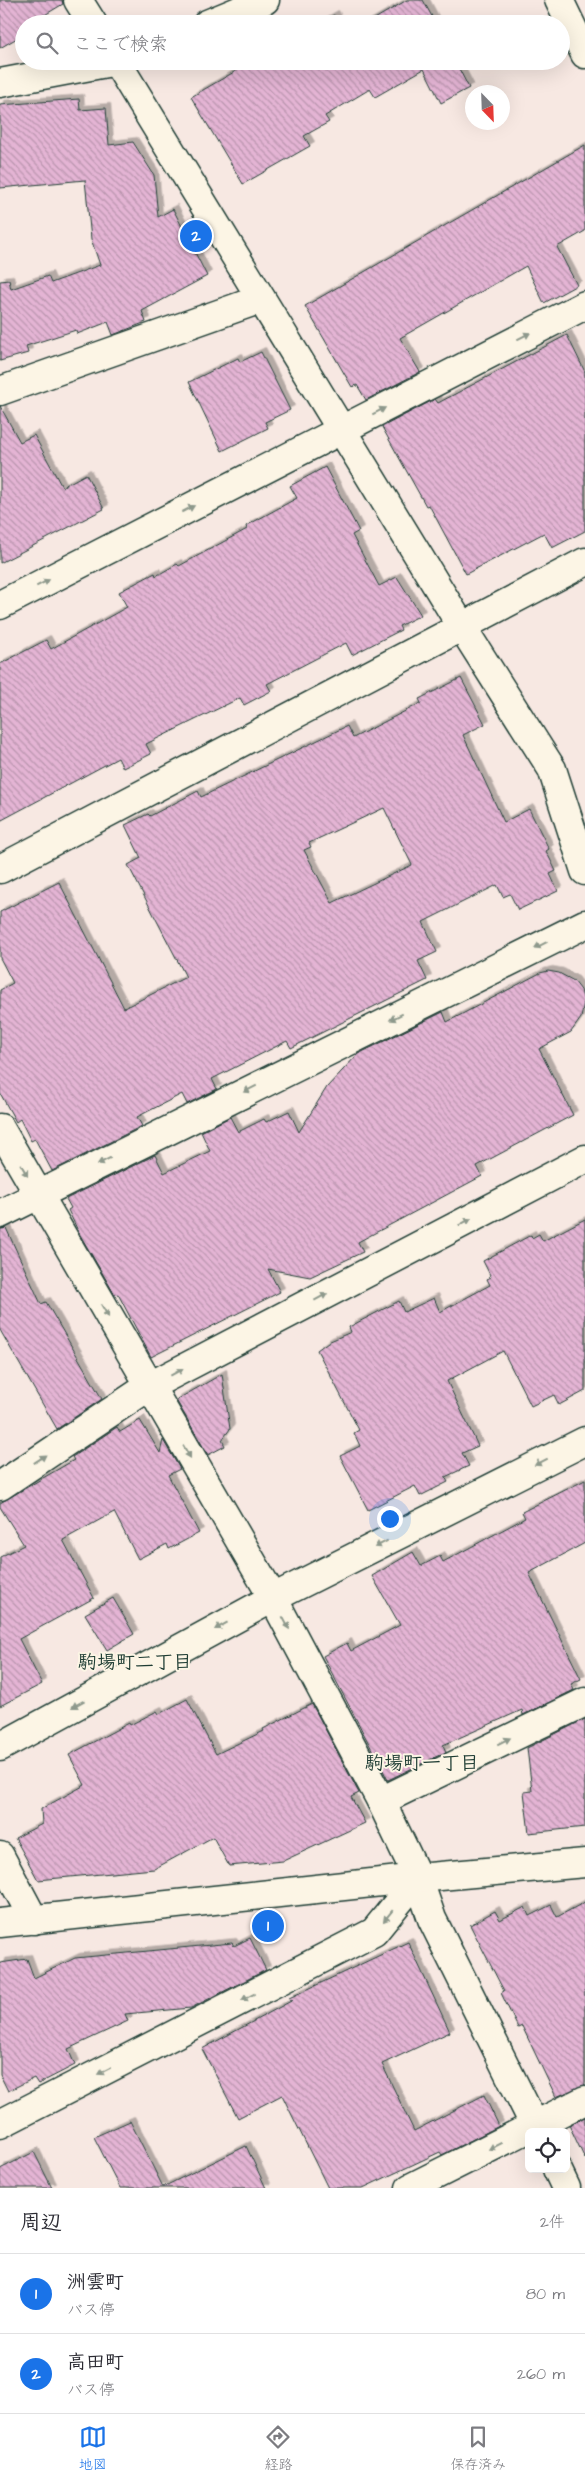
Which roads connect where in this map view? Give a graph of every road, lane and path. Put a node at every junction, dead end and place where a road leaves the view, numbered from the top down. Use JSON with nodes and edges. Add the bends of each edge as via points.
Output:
{"nodes":[{"id":1,"x":78,"y":0,"type":"edge"},
{"id":2,"x":265,"y":0,"type":"edge"},
{"id":3,"x":558,"y":0,"type":"edge"},
{"id":4,"x":87,"y":15,"type":"edge"},
{"id":5,"x":229,"y":15,"type":"edge"},
{"id":6,"x":566,"y":15,"type":"edge"},
{"id":7,"x":570,"y":24,"type":"edge"},
{"id":8,"x":585,"y":54,"type":"edge"},
{"id":9,"x":69,"y":70,"type":"edge"},
{"id":10,"x":121,"y":70,"type":"edge"},
{"id":11,"x":0,"y":83,"type":"edge"},
{"id":12,"x":261,"y":299,"type":"junction"},
{"id":13,"x":585,"y":305,"type":"edge"},
{"id":14,"x":0,"y":391,"type":"edge"},
{"id":15,"x":343,"y":430,"type":"junction"},
{"id":16,"x":585,"y":562,"type":"edge"},
{"id":17,"x":0,"y":605,"type":"edge"},
{"id":18,"x":462,"y":627,"type":"junction"},
{"id":19,"x":0,"y":869,"type":"edge"},
{"id":20,"x":585,"y":871,"type":"edge"},
{"id":21,"x":585,"y":924,"type":"edge"},
{"id":22,"x":0,"y":1128,"type":"edge"},
{"id":23,"x":585,"y":1159,"type":"edge"},
{"id":24,"x":38,"y":1194,"type":"junction"},
{"id":25,"x":0,"y":1214,"type":"edge"},
{"id":26,"x":148,"y":1387,"type":"junction"},
{"id":27,"x":585,"y":1440,"type":"edge"},
{"id":28,"x":0,"y":1486,"type":"edge"},
{"id":29,"x":272,"y":1598,"type":"junction"},
{"id":30,"x":585,"y":1702,"type":"edge"},
{"id":31,"x":0,"y":1747,"type":"edge"},
{"id":32,"x":381,"y":1801,"type":"junction"},
{"id":33,"x":0,"y":1856,"type":"edge"},
{"id":34,"x":585,"y":1863,"type":"edge"},
{"id":35,"x":418,"y":1878,"type":"junction"},
{"id":36,"x":34,"y":1920,"type":"junction"},
{"id":37,"x":0,"y":1923,"type":"edge"},
{"id":38,"x":585,"y":2100,"type":"edge"},
{"id":39,"x":0,"y":2124,"type":"edge"},
{"id":40,"x":536,"y":2128,"type":"edge"},
{"id":41,"x":538,"y":2128,"type":"edge"},
{"id":42,"x":525,"y":2134,"type":"edge"},
{"id":43,"x":559,"y":2173,"type":"edge"},
{"id":44,"x":410,"y":2188,"type":"edge"},
{"id":45,"x":566,"y":2188,"type":"edge"}],
"edges":[{"from":1,"to":4,"type":"street"},
{"from":2,"to":5,"type":"street"},
{"from":3,"to":6,"type":"street"},
{"from":7,"to":8,"type":"street"},
{"from":9,"to":11,"type":"street"},
{"from":10,"to":12,"type":"street"},
{"from":12,"to":14,"type":"street"},
{"from":12,"to":15,"type":"street"},
{"from":15,"to":13,"type":"street","one_way":true},
{"from":17,"to":15,"type":"street","one_way":true},
{"from":15,"to":18,"type":"street"},
{"from":16,"to":18,"type":"street"},
{"from":18,"to":19,"type":"street"},
{"from":18,"to":20,"type":"street","via":[[552,769]]},
{"from":21,"to":24,"type":"street","one_way":true},
{"from":22,"to":24,"type":"street","one_way":true},
{"from":26,"to":23,"type":"street","one_way":true},
{"from":24,"to":25,"type":"street"},
{"from":24,"to":26,"type":"street","one_way":true},
{"from":28,"to":26,"type":"street","one_way":true},
{"from":26,"to":29,"type":"street","one_way":true},
{"from":27,"to":29,"type":"street","one_way":true},
{"from":29,"to":31,"type":"street","one_way":true},
{"from":29,"to":32,"type":"street","one_way":true},
{"from":32,"to":30,"type":"street","one_way":true},
{"from":32,"to":35,"type":"street"},
{"from":33,"to":36,"type":"street"},
{"from":34,"to":35,"type":"street"},
{"from":35,"to":36,"type":"street"},
{"from":35,"to":39,"type":"street","one_way":true,"via":[[374,1932]]},
{"from":35,"to":40,"type":"street","via":[[432,1919]]},
{"from":36,"to":37,"type":"street"},
{"from":38,"to":41,"type":"street"},
{"from":42,"to":44,"type":"street","one_way":true},
{"from":43,"to":45,"type":"street"}]}
